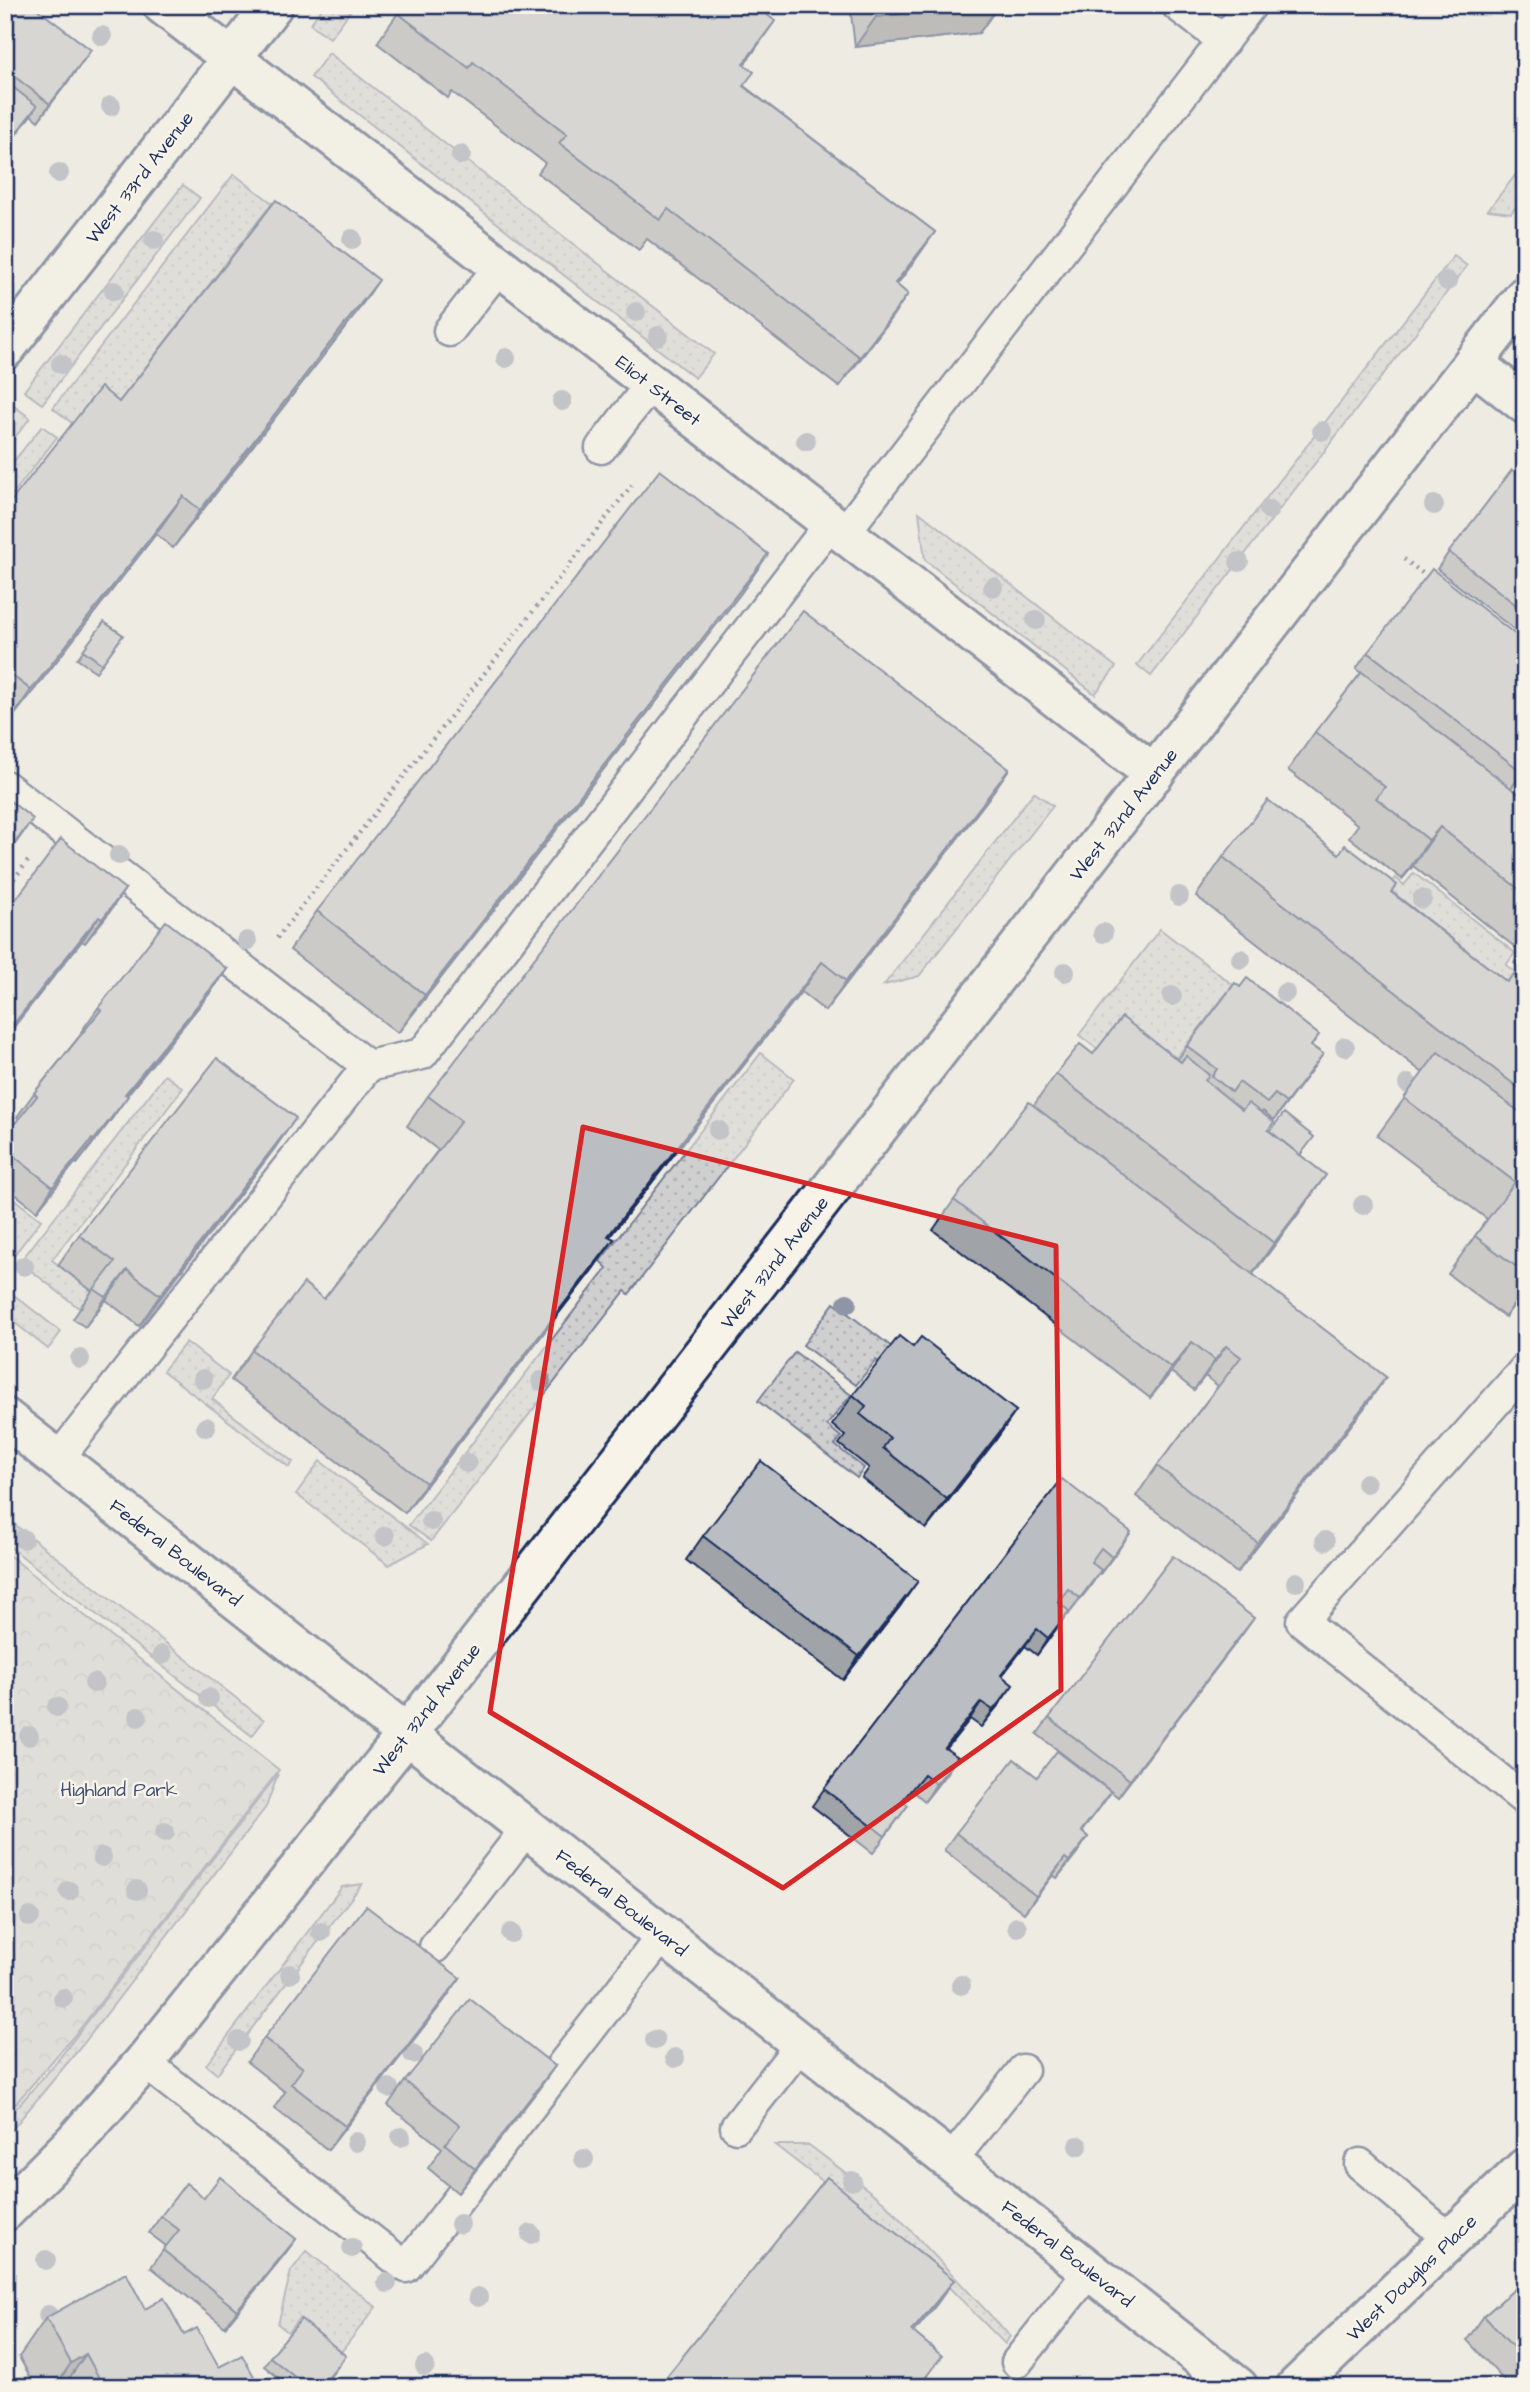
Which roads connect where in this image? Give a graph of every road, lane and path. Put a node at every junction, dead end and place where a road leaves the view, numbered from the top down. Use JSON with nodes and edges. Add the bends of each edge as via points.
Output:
{"nodes":[{"id":1,"x":163,"y":5,"type":"edge"},
{"id":2,"x":273,"y":5,"type":"edge"},
{"id":3,"x":1177,"y":5,"type":"edge"},
{"id":4,"x":1251,"y":5,"type":"edge"},
{"id":5,"x":1224,"y":41,"type":"junction"},
{"id":6,"x":232,"y":58,"type":"junction"},
{"id":7,"x":500,"y":266,"type":"junction"},
{"id":8,"x":1525,"y":296,"type":"edge"},
{"id":9,"x":449,"y":331,"type":"dead end"},
{"id":10,"x":5,"y":349,"type":"edge"},
{"id":11,"x":1473,"y":363,"type":"junction"},
{"id":12,"x":651,"y":384,"type":"junction"},
{"id":13,"x":1525,"y":404,"type":"edge"},
{"id":14,"x":601,"y":448,"type":"dead end"},
{"id":15,"x":638,"y":478,"type":"dead end"},
{"id":16,"x":838,"y":528,"type":"junction"},
{"id":17,"x":1404,"y":559,"type":"dead end"},
{"id":18,"x":1437,"y":584,"type":"edge"},
{"id":19,"x":1154,"y":774,"type":"junction"},
{"id":20,"x":5,"y":786,"type":"edge"},
{"id":21,"x":248,"y":974,"type":"junction"},
{"id":22,"x":368,"y":1066,"type":"junction"},
{"id":23,"x":1525,"y":1369,"type":"edge"},
{"id":24,"x":5,"y":1418,"type":"edge"},
{"id":25,"x":58,"y":1459,"type":"junction"},
{"id":26,"x":407,"y":1734,"type":"junction"},
{"id":27,"x":1525,"y":1800,"type":"edge"},
{"id":28,"x":527,"y":1828,"type":"junction"},
{"id":29,"x":663,"y":1935,"type":"junction"},
{"id":30,"x":435,"y":1947,"type":"dead end"},
{"id":31,"x":801,"y":2044,"type":"junction"},
{"id":32,"x":144,"y":2062,"type":"junction"},
{"id":33,"x":1023,"y":2070,"type":"dead end"},
{"id":34,"x":736,"y":2127,"type":"dead end"},
{"id":35,"x":951,"y":2161,"type":"junction"},
{"id":36,"x":1360,"y":2164,"type":"dead end"},
{"id":37,"x":1525,"y":2168,"type":"edge"},
{"id":38,"x":5,"y":2211,"type":"edge"},
{"id":39,"x":1450,"y":2239,"type":"junction"},
{"id":40,"x":1090,"y":2270,"type":"junction"},
{"id":41,"x":1017,"y":2362,"type":"dead end"},
{"id":42,"x":1238,"y":2387,"type":"edge"},
{"id":43,"x":1296,"y":2387,"type":"edge"}],
"edges":[{"from":1,"to":6,"type":"street","name":"Eliot Street"},
{"from":2,"to":6,"type":"street","name":"West 33rd Avenue"},
{"from":3,"to":5,"type":"lane"},
{"from":4,"to":5,"type":"lane"},
{"from":5,"to":16,"type":"lane"},
{"from":6,"to":7,"type":"street","name":"Eliot Street"},
{"from":6,"to":10,"type":"street","name":"West 33rd Avenue"},
{"from":7,"to":9,"type":"lane"},
{"from":7,"to":12,"type":"street","name":"Eliot Street"},
{"from":8,"to":11,"type":"street","name":"West 32nd Avenue"},
{"from":11,"to":13,"type":"street"},
{"from":11,"to":19,"type":"street","name":"West 32nd Avenue"},
{"from":12,"to":14,"type":"lane"},
{"from":12,"to":16,"type":"street","name":"Eliot Street"},
{"from":15,"to":21,"type":"path"},
{"from":16,"to":19,"type":"street","name":"Eliot Street"},
{"from":16,"to":22,"type":"lane","via":[[422,1054]]},
{"from":17,"to":18,"type":"path"},
{"from":19,"to":26,"type":"street","name":"West 32nd Avenue"},
{"from":20,"to":21,"type":"lane"},
{"from":21,"to":22,"type":"lane"},
{"from":22,"to":25,"type":"lane"},
{"from":23,"to":27,"type":"lane","via":[[1302,1621]]},
{"from":24,"to":25,"type":"street","name":"Federal Boulevard"},
{"from":25,"to":26,"type":"street","name":"Federal Boulevard"},
{"from":26,"to":28,"type":"street","name":"Federal Boulevard"},
{"from":26,"to":32,"type":"street","name":"West 32nd Avenue"},
{"from":28,"to":29,"type":"street","name":"Federal Boulevard"},
{"from":28,"to":30,"type":"lane"},
{"from":29,"to":31,"type":"street","name":"Federal Boulevard"},
{"from":29,"to":32,"type":"lane","via":[[406,2267]]},
{"from":31,"to":34,"type":"lane"},
{"from":31,"to":35,"type":"street","name":"Federal Boulevard"},
{"from":32,"to":38,"type":"street","name":"West 32nd Avenue"},
{"from":33,"to":35,"type":"lane"},
{"from":35,"to":40,"type":"street","name":"Federal Boulevard"},
{"from":36,"to":39,"type":"lane"},
{"from":37,"to":39,"type":"street","name":"West Douglas Place"},
{"from":39,"to":43,"type":"street","name":"West Douglas Place"},
{"from":40,"to":41,"type":"lane"},
{"from":40,"to":42,"type":"street","name":"Federal Boulevard"}]}
